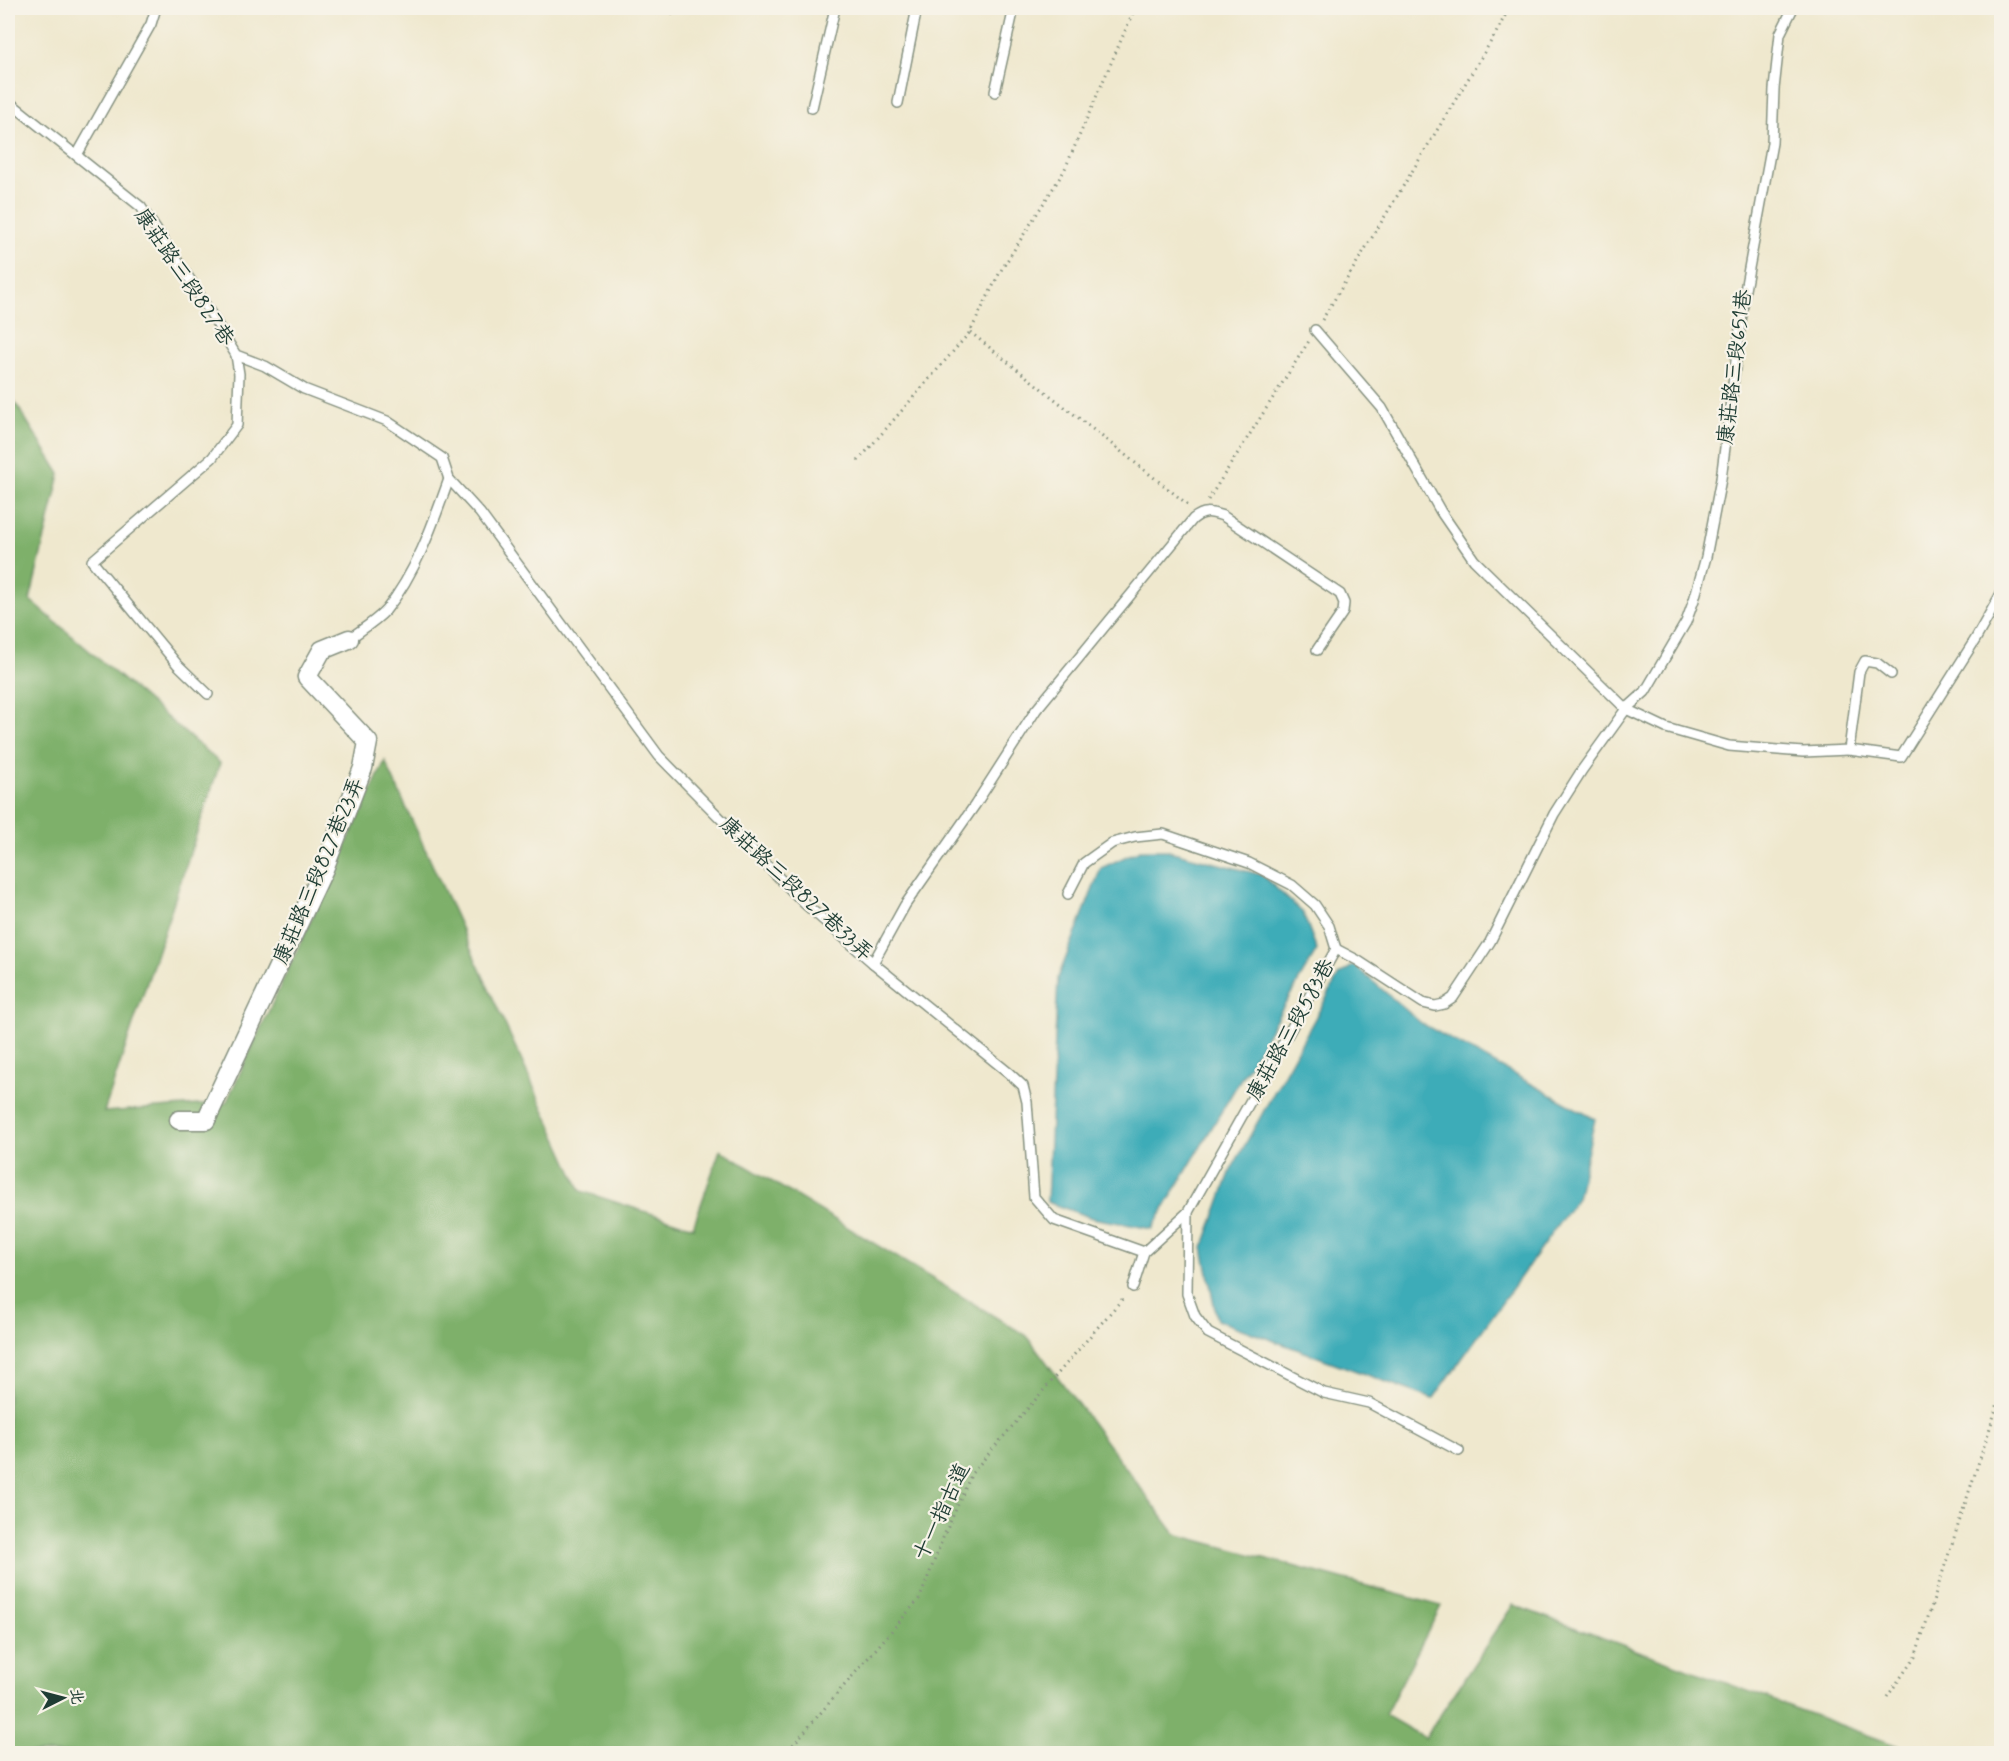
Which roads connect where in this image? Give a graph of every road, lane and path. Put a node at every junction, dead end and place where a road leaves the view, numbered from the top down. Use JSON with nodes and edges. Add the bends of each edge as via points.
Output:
{"nodes":[{"id":1,"x":156,"y":8,"type":"edge"},
{"id":2,"x":686,"y":8,"type":"edge"},
{"id":3,"x":835,"y":8,"type":"edge"},
{"id":4,"x":917,"y":8,"type":"edge"},
{"id":5,"x":1014,"y":8,"type":"edge"},
{"id":6,"x":1135,"y":8,"type":"edge"},
{"id":7,"x":1509,"y":8,"type":"edge"},
{"id":8,"x":1794,"y":8,"type":"edge"},
{"id":9,"x":674,"y":9,"type":"dead end"},
{"id":10,"x":995,"y":92,"type":"dead end"},
{"id":11,"x":8,"y":101,"type":"edge"},
{"id":12,"x":898,"y":103,"type":"dead end"},
{"id":13,"x":812,"y":108,"type":"dead end"},
{"id":14,"x":77,"y":154,"type":"junction"},
{"id":15,"x":1315,"y":330,"type":"junction"},
{"id":16,"x":970,"y":332,"type":"junction"},
{"id":17,"x":236,"y":355,"type":"junction"},
{"id":18,"x":858,"y":461,"type":"dead end"},
{"id":19,"x":449,"y":480,"type":"junction"},
{"id":20,"x":1200,"y":514,"type":"junction"},
{"id":21,"x":2001,"y":592,"type":"edge"},
{"id":22,"x":349,"y":639,"type":"joint"},
{"id":23,"x":1317,"y":650,"type":"dead end"},
{"id":24,"x":1891,"y":674,"type":"dead end"},
{"id":25,"x":208,"y":694,"type":"dead end"},
{"id":26,"x":1626,"y":709,"type":"junction"},
{"id":27,"x":1849,"y":750,"type":"junction"},
{"id":28,"x":1068,"y":894,"type":"dead end"},
{"id":29,"x":1336,"y":949,"type":"junction"},
{"id":30,"x":873,"y":963,"type":"junction"},
{"id":31,"x":179,"y":1120,"type":"dead end"},
{"id":32,"x":1188,"y":1212,"type":"junction"},
{"id":33,"x":1144,"y":1252,"type":"junction"},
{"id":34,"x":1133,"y":1287,"type":"joint"},
{"id":35,"x":2001,"y":1392,"type":"edge"},
{"id":36,"x":1459,"y":1451,"type":"dead end"},
{"id":37,"x":1887,"y":1697,"type":"dead end"},
{"id":38,"x":785,"y":1754,"type":"edge"}],
"edges":[{"from":1,"to":14,"type":"lane","via":[[151,24]]},
{"from":2,"to":9,"type":"lane"},
{"from":3,"to":13,"type":"lane"},
{"from":4,"to":12,"type":"lane"},
{"from":5,"to":10,"type":"lane"},
{"from":6,"to":16,"type":"path","via":[[1064,171],[1000,273]]},
{"from":7,"to":15,"type":"path"},
{"from":8,"to":26,"type":"lane","name":"康莊路三段651巷","via":[[1780,34],[1772,144],[1744,290],[1706,557],[1686,622],[1645,692]]},
{"from":11,"to":14,"type":"lane","name":"康莊路三段827巷"},
{"from":14,"to":17,"type":"lane","name":"康莊路三段827巷","via":[[141,207]]},
{"from":15,"to":20,"type":"path"},
{"from":15,"to":26,"type":"lane","via":[[1382,408],[1441,512],[1474,560]]},
{"from":16,"to":18,"type":"path"},
{"from":16,"to":20,"type":"path"},
{"from":17,"to":19,"type":"lane","name":"康莊路三段827巷","via":[[265,366],[304,389],[387,422],[442,458]]},
{"from":17,"to":25,"type":"lane","name":"康莊路三段827巷","via":[[237,425],[212,458],[92,561],[177,664]]},
{"from":19,"to":22,"type":"lane","name":"康莊路三段827巷23弄","via":[[409,576],[385,612]]},
{"from":19,"to":30,"type":"lane","name":"康莊路三段827巷33弄","via":[[480,513],[659,756],[805,904]]},
{"from":20,"to":23,"type":"lane","via":[[1209,511],[1223,516],[1340,594],[1343,612]]},
{"from":20,"to":30,"type":"lane","via":[[1036,710],[906,905]]},
{"from":21,"to":27,"type":"lane","via":[[1901,757]]},
{"from":22,"to":31,"type":"street","name":"康莊路三段827巷23弄","via":[[322,650],[307,677],[368,742],[363,768],[324,869],[206,1120]]},
{"from":24,"to":27,"type":"lane","via":[[1877,663],[1864,661],[1859,672]]},
{"from":26,"to":27,"type":"lane","via":[[1666,728],[1730,746],[1803,752]]},
{"from":26,"to":29,"type":"lane","name":"康莊路三段583巷","via":[[1554,814],[1490,942],[1453,998],[1435,1006],[1423,1003]]},
{"from":28,"to":29,"type":"lane","via":[[1084,863],[1112,843],[1163,834],[1249,863],[1292,885],[1315,905],[1329,926]]},
{"from":29,"to":32,"type":"lane","name":"康莊路三段583巷"},
{"from":30,"to":33,"type":"lane","name":"康莊路三段827巷33弄","via":[[1023,1086],[1034,1197],[1054,1221]]},
{"from":32,"to":33,"type":"lane"},
{"from":32,"to":36,"type":"lane","name":"康莊路三段583巷","via":[[1186,1294],[1208,1333],[1324,1393],[1369,1403]]},
{"from":33,"to":34,"type":"lane"},
{"from":34,"to":38,"type":"path","name":"十一指古道","via":[[972,1473],[920,1598]]},
{"from":35,"to":37,"type":"path","via":[[1915,1657]]}]}
